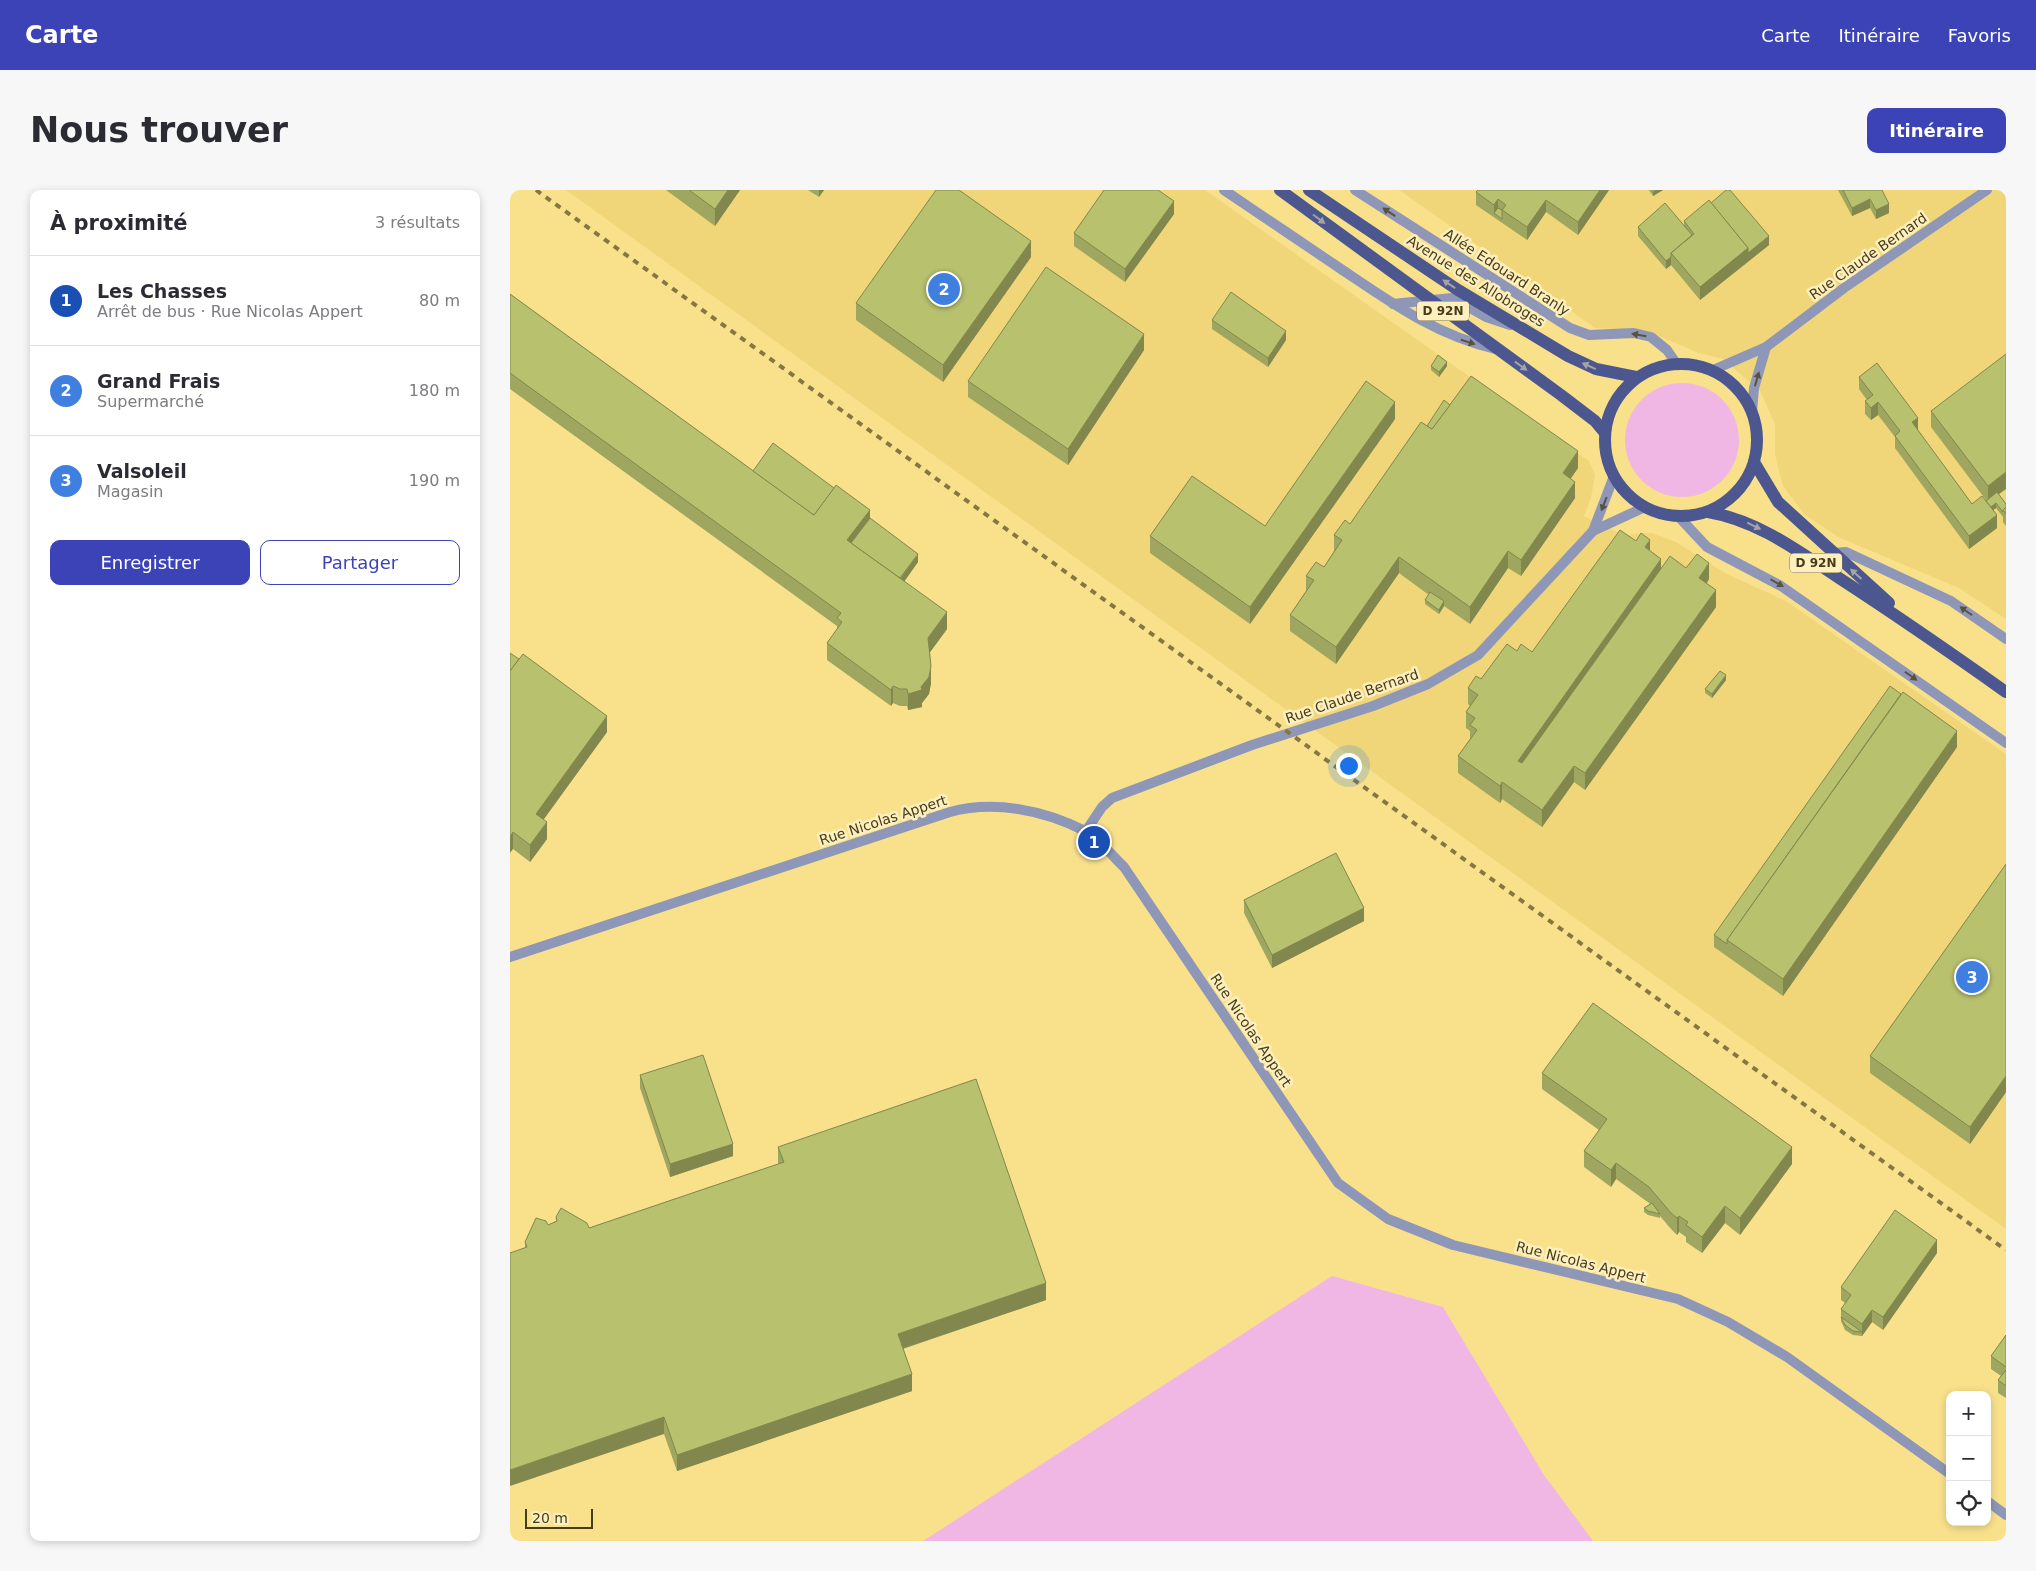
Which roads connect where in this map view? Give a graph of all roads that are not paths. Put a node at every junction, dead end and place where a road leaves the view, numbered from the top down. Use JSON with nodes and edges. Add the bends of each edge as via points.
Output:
{"nodes":[{"id":1,"x":1224,"y":190,"type":"edge"},
{"id":2,"x":1280,"y":190,"type":"edge"},
{"id":3,"x":1309,"y":190,"type":"edge"},
{"id":4,"x":1355,"y":190,"type":"edge"},
{"id":5,"x":1987,"y":190,"type":"edge"},
{"id":6,"x":1427,"y":299,"type":"junction"},
{"id":7,"x":1393,"y":304,"type":"junction"},
{"id":8,"x":1528,"y":332,"type":"junction"},
{"id":9,"x":1766,"y":347,"type":"junction"},
{"id":10,"x":1499,"y":350,"type":"junction"},
{"id":11,"x":1676,"y":363,"type":"junction"},
{"id":12,"x":1713,"y":370,"type":"junction"},
{"id":13,"x":1636,"y":377,"type":"junction"},
{"id":14,"x":1752,"y":412,"type":"junction"},
{"id":15,"x":1605,"y":433,"type":"junction"},
{"id":16,"x":1754,"y":462,"type":"junction"},
{"id":17,"x":1614,"y":476,"type":"junction"},
{"id":18,"x":1645,"y":507,"type":"junction"},
{"id":19,"x":1708,"y":512,"type":"junction"},
{"id":20,"x":1678,"y":516,"type":"junction"},
{"id":21,"x":1592,"y":532,"type":"junction"},
{"id":22,"x":1833,"y":553,"type":"junction"},
{"id":23,"x":1918,"y":630,"type":"junction"},
{"id":24,"x":2006,"y":639,"type":"edge"},
{"id":25,"x":2006,"y":692,"type":"edge"},
{"id":26,"x":2006,"y":743,"type":"edge"},
{"id":27,"x":1086,"y":831,"type":"junction"},
{"id":28,"x":510,"y":957,"type":"edge"},
{"id":29,"x":1946,"y":1471,"type":"edge"},
{"id":30,"x":1991,"y":1504,"type":"edge"},
{"id":31,"x":2006,"y":1515,"type":"edge"}],
"edges":[{"from":1,"to":7,"type":"street"},
{"from":2,"to":6,"type":"main road","number":"D 92N","one_way":true},
{"from":8,"to":3,"type":"main road","name":"Avenue des Allobroges","number":"D 92N","one_way":true,"via":[[1458,290]]},
{"from":11,"to":4,"type":"street","name":"Allée Edouard Branly","one_way":true,"via":[[1651,337],[1634,333],[1590,334],[1570,328]]},
{"from":5,"to":9,"type":"street","name":"Rue Claude Bernard","via":[[1844,288]]},
{"from":6,"to":7,"type":"street"},
{"from":6,"to":8,"type":"street","via":[[1452,298],[1486,317]]},
{"from":6,"to":10,"type":"main road","number":"D 92N"},
{"from":7,"to":10,"type":"street","one_way":true,"via":[[1442,332],[1468,343]]},
{"from":13,"to":8,"type":"main road","name":"Avenue des Allobroges","number":"D 92N","one_way":true,"via":[[1596,369]]},
{"from":9,"to":12,"type":"street","name":"Rue Claude Bernard"},
{"from":14,"to":9,"type":"street","one_way":true,"via":[[1754,388]]},
{"from":10,"to":15,"type":"main road","number":"D 92N","one_way":true,"via":[[1595,421]]},
{"from":11,"to":12,"type":"main road","via":[[1695,364]]},
{"from":11,"to":13,"type":"main road","via":[[1655,367]]},
{"from":12,"to":14,"type":"main road","via":[[1730,380]]},
{"from":13,"to":15,"type":"main road","via":[[1620,392],[1610,411]]},
{"from":14,"to":16,"type":"main road","via":[[1757,428]]},
{"from":15,"to":17,"type":"main road","via":[[1606,455]]},
{"from":16,"to":19,"type":"main road","via":[[1737,492]]},
{"from":16,"to":22,"type":"main road","number":"D 92N","via":[[1778,502]]},
{"from":17,"to":18,"type":"main road","via":[[1627,494]]},
{"from":17,"to":21,"type":"street","name":"Rue Claude Bernard","one_way":true},
{"from":18,"to":20,"type":"main road","via":[[1661,514]]},
{"from":18,"to":21,"type":"street","name":"Rue Claude Bernard"},
{"from":19,"to":20,"type":"main road"},
{"from":19,"to":23,"type":"main road","number":"D 92N","one_way":true,"via":[[1730,516],[1756,527]]},
{"from":20,"to":26,"type":"street","one_way":true,"via":[[1707,547],[1781,586]]},
{"from":21,"to":27,"type":"street","name":"Rue Claude Bernard","via":[[1478,655],[1428,684],[1373,706],[1271,738],[1112,798]]},
{"from":23,"to":22,"type":"main road","number":"D 92N","one_way":true},
{"from":24,"to":22,"type":"street","one_way":true,"via":[[1951,601],[1846,552]]},
{"from":23,"to":25,"type":"main road","number":"D 92N"},
{"from":27,"to":28,"type":"street","name":"Rue Nicolas Appert","via":[[1036,812],[992,806],[970,807]]},
{"from":27,"to":29,"type":"street","name":"Rue Nicolas Appert","via":[[1124,867],[1338,1183],[1388,1219],[1453,1245],[1678,1300],[1728,1322],[1787,1358]]},
{"from":30,"to":31,"type":"street"}]}
